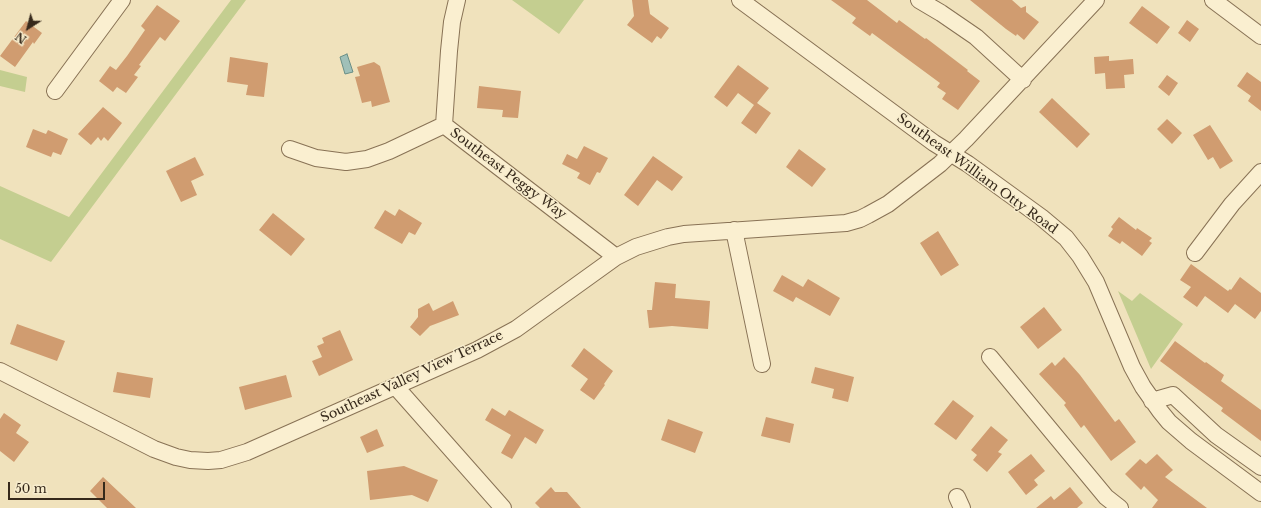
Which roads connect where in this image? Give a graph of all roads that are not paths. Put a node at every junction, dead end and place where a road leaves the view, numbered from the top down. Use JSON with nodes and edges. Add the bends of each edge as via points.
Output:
{"nodes":[{"id":1,"x":122,"y":0,"type":"edge"},
{"id":2,"x":457,"y":0,"type":"edge"},
{"id":3,"x":740,"y":0,"type":"edge"},
{"id":4,"x":919,"y":0,"type":"edge"},
{"id":5,"x":1096,"y":0,"type":"edge"},
{"id":6,"x":1213,"y":0,"type":"edge"},
{"id":7,"x":1261,"y":36,"type":"edge"},
{"id":8,"x":1023,"y":80,"type":"junction"},
{"id":9,"x":55,"y":91,"type":"dead end"},
{"id":10,"x":444,"y":125,"type":"junction"},
{"id":11,"x":290,"y":149,"type":"dead end"},
{"id":12,"x":951,"y":153,"type":"junction"},
{"id":13,"x":1261,"y":172,"type":"edge"},
{"id":14,"x":734,"y":230,"type":"junction"},
{"id":15,"x":1195,"y":253,"type":"dead end"},
{"id":16,"x":616,"y":257,"type":"junction"},
{"id":17,"x":990,"y":357,"type":"dead end"},
{"id":18,"x":762,"y":364,"type":"dead end"},
{"id":19,"x":0,"y":371,"type":"edge"},
{"id":20,"x":396,"y":387,"type":"junction"},
{"id":21,"x":1152,"y":401,"type":"junction"},
{"id":22,"x":1261,"y":467,"type":"edge"},
{"id":23,"x":1261,"y":493,"type":"edge"},
{"id":24,"x":503,"y":508,"type":"edge"},
{"id":25,"x":1120,"y":508,"type":"edge"}],
"edges":[{"from":1,"to":9,"type":"street"},
{"from":2,"to":10,"type":"street","name":"Southeast Peggy Way","via":[[452,22]]},
{"from":3,"to":12,"type":"street","name":"Southeast William Otty Road"},
{"from":4,"to":8,"type":"street","via":[[976,37]]},
{"from":5,"to":8,"type":"street","name":"Southeast Valley View Terrace"},
{"from":6,"to":7,"type":"street"},
{"from":8,"to":12,"type":"street","name":"Southeast Valley View Terrace"},
{"from":10,"to":11,"type":"street","via":[[367,159],[346,162],[316,158]]},
{"from":10,"to":16,"type":"street","name":"Southeast Peggy Way"},
{"from":12,"to":14,"type":"street","name":"Southeast Valley View Terrace","via":[[888,204],[860,219],[846,223]]},
{"from":12,"to":21,"type":"street","name":"Southeast William Otty Road","via":[[1041,218],[1074,247],[1096,282],[1132,367]]},
{"from":13,"to":15,"type":"street","via":[[1232,204]]},
{"from":14,"to":16,"type":"street","name":"Southeast Valley View Terrace","via":[[668,237],[636,247]]},
{"from":14,"to":18,"type":"street"},
{"from":16,"to":20,"type":"street","name":"Southeast Valley View Terrace","via":[[516,329]]},
{"from":17,"to":25,"type":"street","via":[[1106,497]]},
{"from":19,"to":20,"type":"street","name":"Southeast Valley View Terrace","via":[[154,449],[176,457],[206,461],[221,460],[247,452]]},
{"from":20,"to":24,"type":"street"},
{"from":21,"to":22,"type":"street","via":[[1173,395],[1216,435]]},
{"from":21,"to":23,"type":"street","name":"Southeast William Otty Road","via":[[1180,432]]}]}
